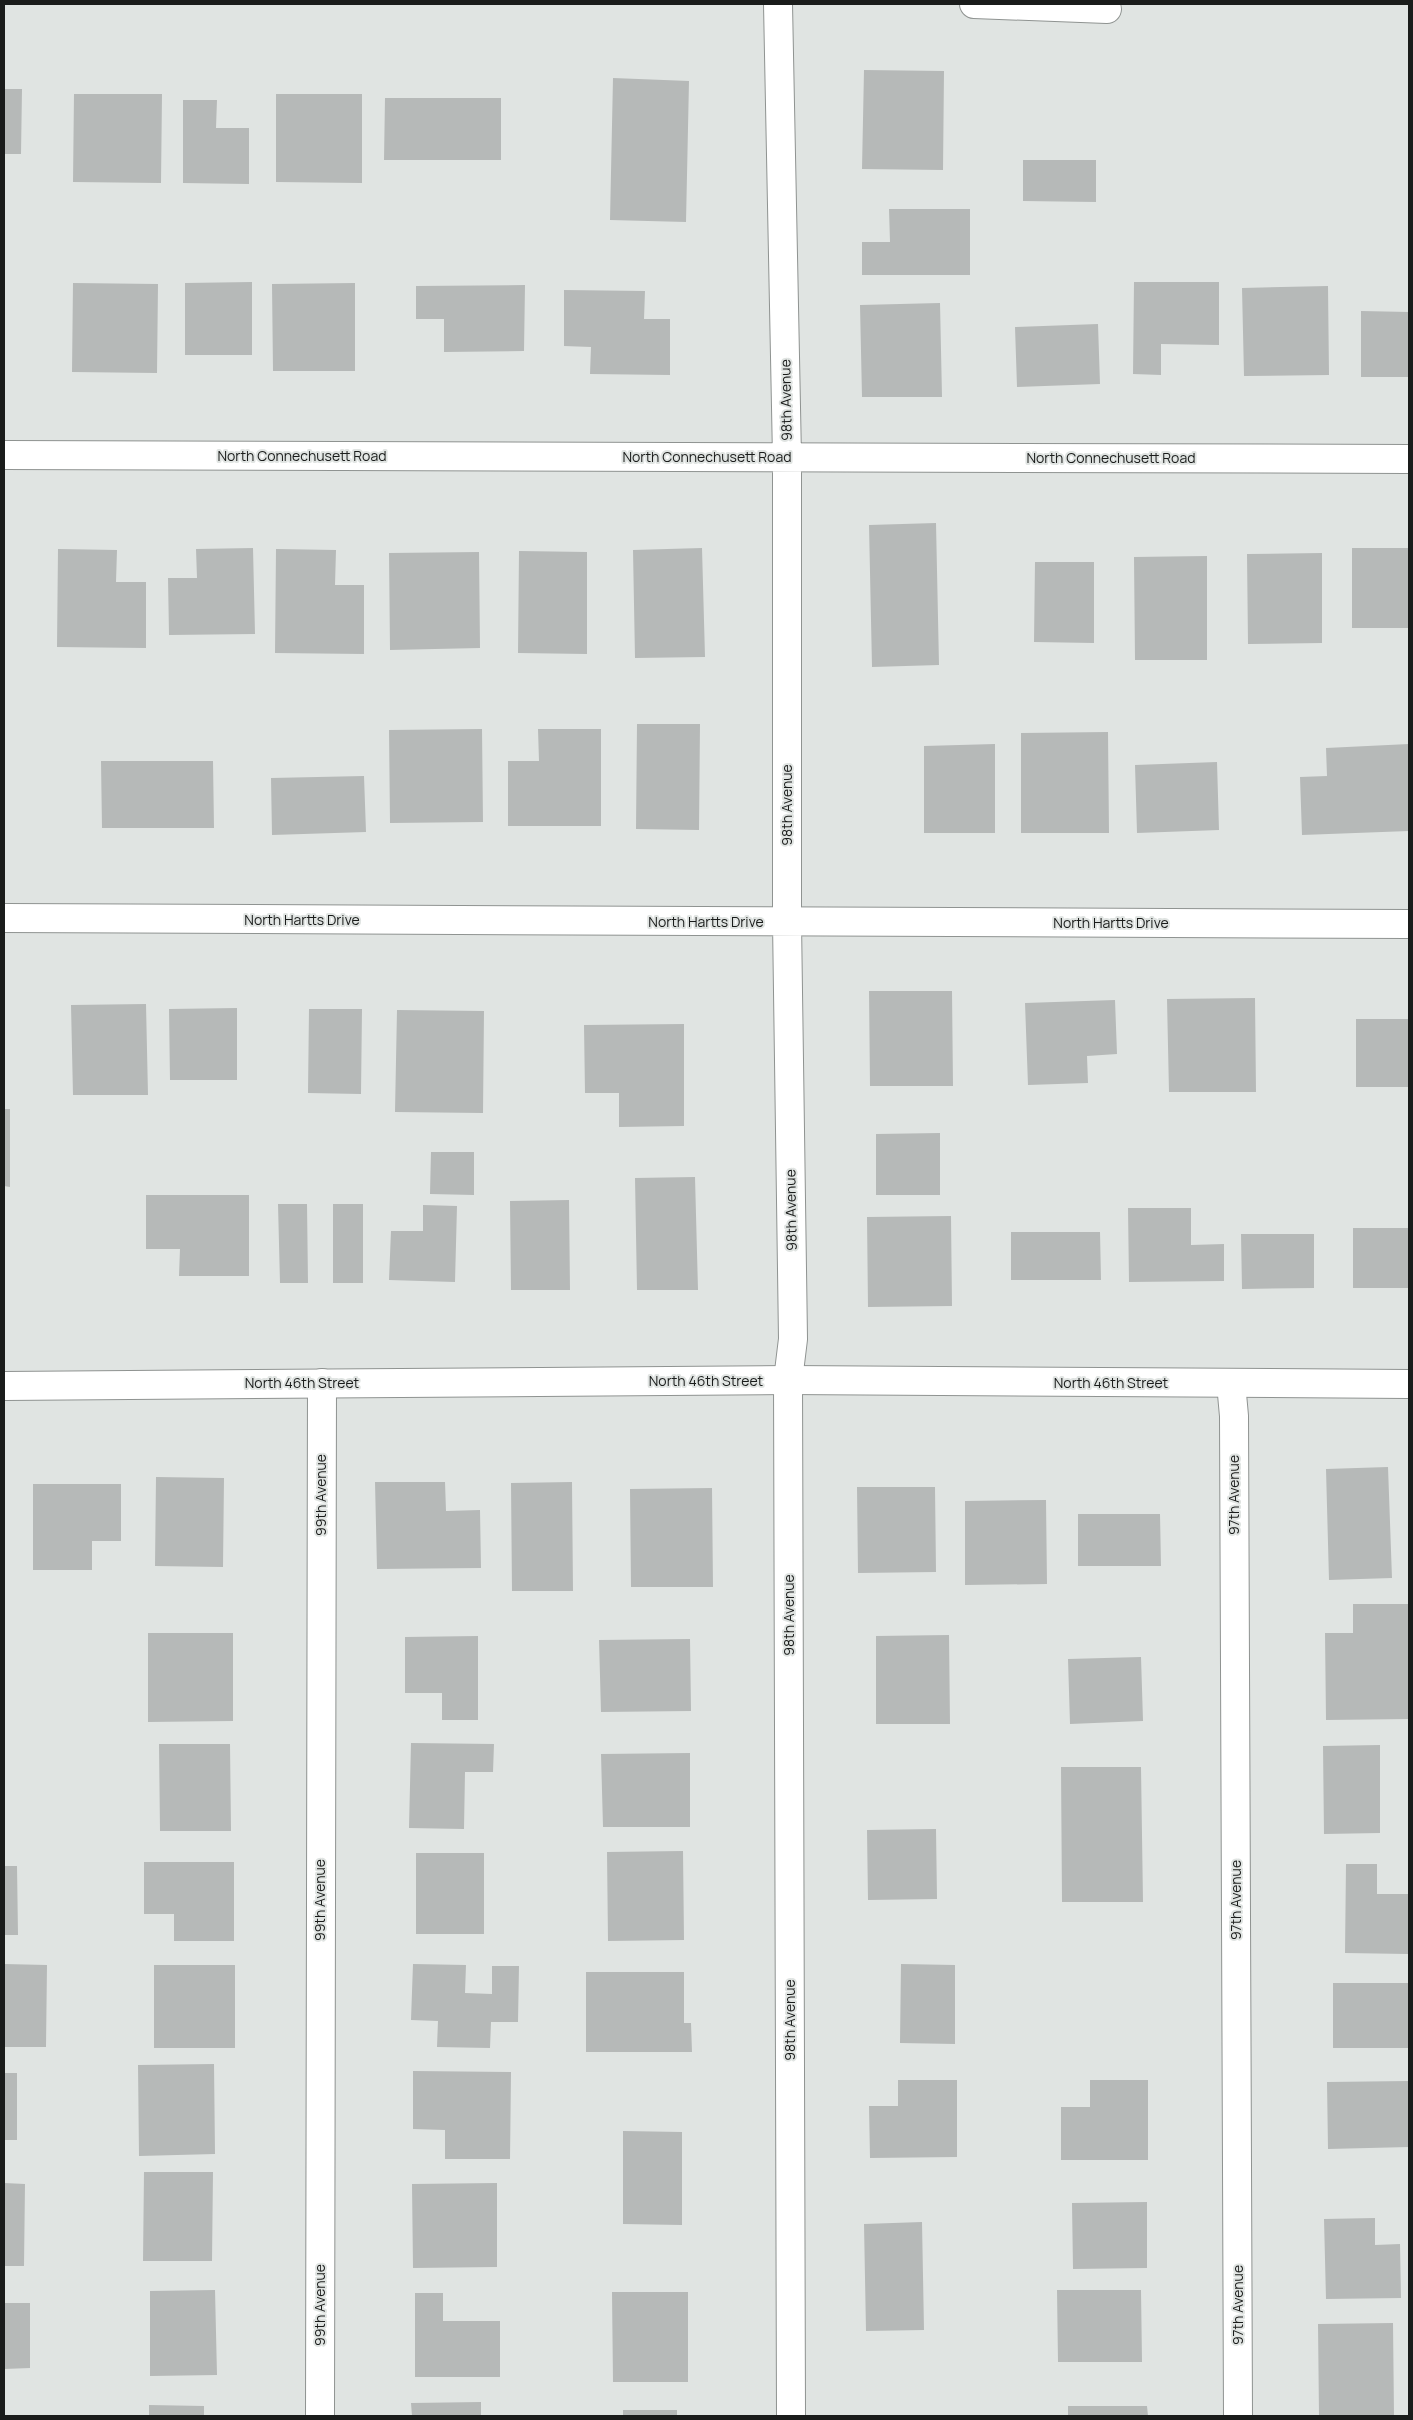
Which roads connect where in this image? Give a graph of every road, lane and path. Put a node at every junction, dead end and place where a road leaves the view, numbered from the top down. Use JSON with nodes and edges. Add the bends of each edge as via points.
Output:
{"nodes":[{"id":1,"x":778,"y":4,"type":"edge"},
{"id":2,"x":974,"y":4,"type":"edge"},
{"id":3,"x":1107,"y":9,"type":"dead end"},
{"id":4,"x":4,"y":455,"type":"edge"},
{"id":5,"x":787,"y":457,"type":"junction"},
{"id":6,"x":1409,"y":459,"type":"edge"},
{"id":7,"x":4,"y":918,"type":"edge"},
{"id":8,"x":787,"y":922,"type":"junction"},
{"id":9,"x":1409,"y":924,"type":"edge"},
{"id":10,"x":788,"y":1380,"type":"junction"},
{"id":11,"x":322,"y":1383,"type":"junction"},
{"id":12,"x":1231,"y":1383,"type":"junction"},
{"id":13,"x":1409,"y":1384,"type":"edge"},
{"id":14,"x":4,"y":1386,"type":"edge"},
{"id":15,"x":320,"y":2416,"type":"edge"},
{"id":16,"x":791,"y":2416,"type":"edge"},
{"id":17,"x":1238,"y":2416,"type":"edge"}],
"edges":[{"from":1,"to":5,"type":"street","name":"98th Avenue"},
{"from":2,"to":3,"type":"street"},
{"from":4,"to":5,"type":"street","name":"North Connechusett Road"},
{"from":5,"to":6,"type":"street","name":"North Connechusett Road"},
{"from":5,"to":8,"type":"street","name":"98th Avenue"},
{"from":7,"to":8,"type":"street","name":"North Hartts Drive"},
{"from":8,"to":9,"type":"street","name":"North Hartts Drive"},
{"from":8,"to":10,"type":"street","name":"98th Avenue","via":[[793,1339]]},
{"from":10,"to":11,"type":"street","name":"North 46th Street"},
{"from":10,"to":12,"type":"street","name":"North 46th Street"},
{"from":10,"to":16,"type":"street","name":"98th Avenue"},
{"from":11,"to":14,"type":"street","name":"North 46th Street"},
{"from":11,"to":15,"type":"street","name":"99th Avenue"},
{"from":12,"to":13,"type":"street","name":"North 46th Street"},
{"from":12,"to":17,"type":"street","name":"97th Avenue","via":[[1234,1416]]}]}
